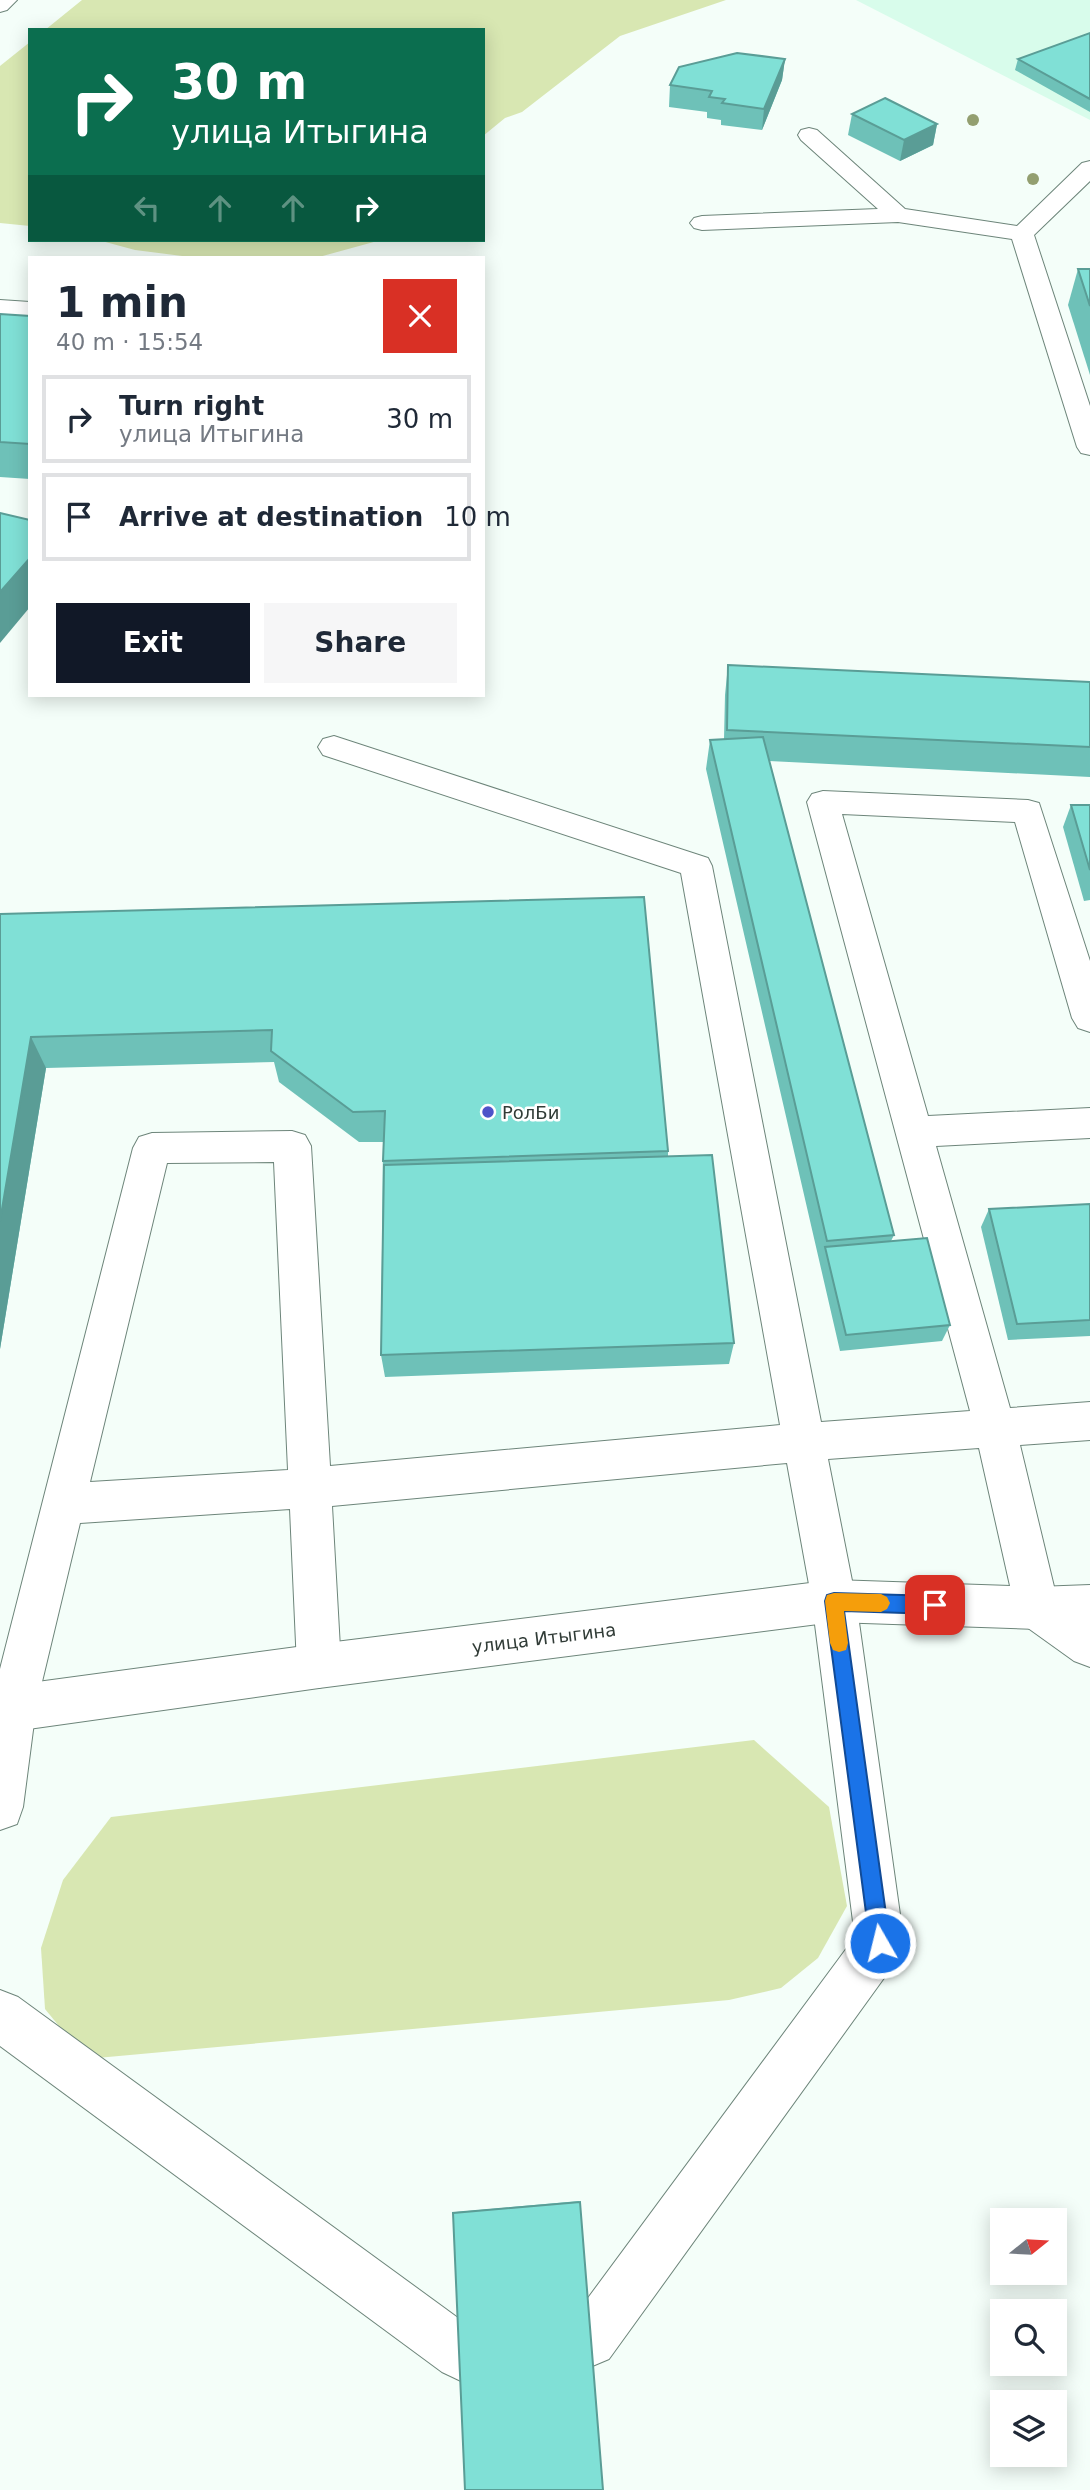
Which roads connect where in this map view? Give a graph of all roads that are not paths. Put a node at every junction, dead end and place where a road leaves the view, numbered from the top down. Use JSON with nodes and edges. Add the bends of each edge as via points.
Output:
{"nodes":[{"id":1,"x":7,"y":0,"type":"edge"},
{"id":2,"x":0,"y":6,"type":"edge"},
{"id":3,"x":809,"y":135,"type":"dead end"},
{"id":4,"x":1090,"y":168,"type":"edge"},
{"id":5,"x":898,"y":215,"type":"junction"},
{"id":6,"x":702,"y":223,"type":"dead end"},
{"id":7,"x":1022,"y":234,"type":"junction"},
{"id":8,"x":0,"y":307,"type":"edge"},
{"id":9,"x":28,"y":309,"type":"edge"},
{"id":10,"x":1090,"y":447,"type":"edge"},
{"id":11,"x":334,"y":747,"type":"dead end"},
{"id":12,"x":1090,"y":1018,"type":"edge"},
{"id":13,"x":1090,"y":1123,"type":"edge"},
{"id":14,"x":914,"y":1132,"type":"junction"},
{"id":15,"x":1090,"y":1422,"type":"edge"},
{"id":16,"x":995,"y":1426,"type":"junction"},
{"id":17,"x":804,"y":1442,"type":"junction"},
{"id":18,"x":310,"y":1488,"type":"junction"},
{"id":19,"x":63,"y":1504,"type":"junction"},
{"id":20,"x":834,"y":1601,"type":"junction"},
{"id":21,"x":1090,"y":1606,"type":"edge"},
{"id":22,"x":1037,"y":1608,"type":"junction"},
{"id":23,"x":1090,"y":1645,"type":"edge"},
{"id":24,"x":319,"y":1666,"type":"junction"},
{"id":25,"x":7,"y":1709,"type":"edge"},
{"id":26,"x":0,"y":1807,"type":"edge"},
{"id":27,"x":0,"y":2015,"type":"edge"},
{"id":28,"x":590,"y":2340,"type":"edge"},
{"id":29,"x":461,"y":2353,"type":"edge"}],
"edges":[{"from":1,"to":2,"type":"main road"},
{"from":3,"to":5,"type":"main road"},
{"from":4,"to":7,"type":"main road"},
{"from":5,"to":6,"type":"main road"},
{"from":5,"to":7,"type":"main road"},
{"from":7,"to":10,"type":"main road"},
{"from":8,"to":9,"type":"main road"},
{"from":11,"to":17,"type":"main road","via":[[696,866]]},
{"from":12,"to":14,"type":"main road","via":[[1028,811],[823,802]]},
{"from":13,"to":14,"type":"main road"},
{"from":14,"to":16,"type":"main road"},
{"from":15,"to":16,"type":"main road"},
{"from":16,"to":17,"type":"main road"},
{"from":16,"to":22,"type":"main road"},
{"from":17,"to":18,"type":"main road"},
{"from":17,"to":20,"type":"main road"},
{"from":18,"to":19,"type":"main road"},
{"from":18,"to":19,"type":"main road","via":[[292,1146],[152,1148]]},
{"from":18,"to":24,"type":"main road"},
{"from":19,"to":25,"type":"main road"},
{"from":20,"to":22,"type":"main road","name":"улица Итыгина"},
{"from":20,"to":24,"type":"main road","name":"улица Итыгина"},
{"from":20,"to":28,"type":"main road","via":[[880,1943]]},
{"from":21,"to":22,"type":"main road","name":"улица Итыгина"},
{"from":22,"to":23,"type":"main road"},
{"from":24,"to":25,"type":"main road","name":"улица Итыгина"},
{"from":25,"to":26,"type":"main road"},
{"from":27,"to":29,"type":"main road"}]}
